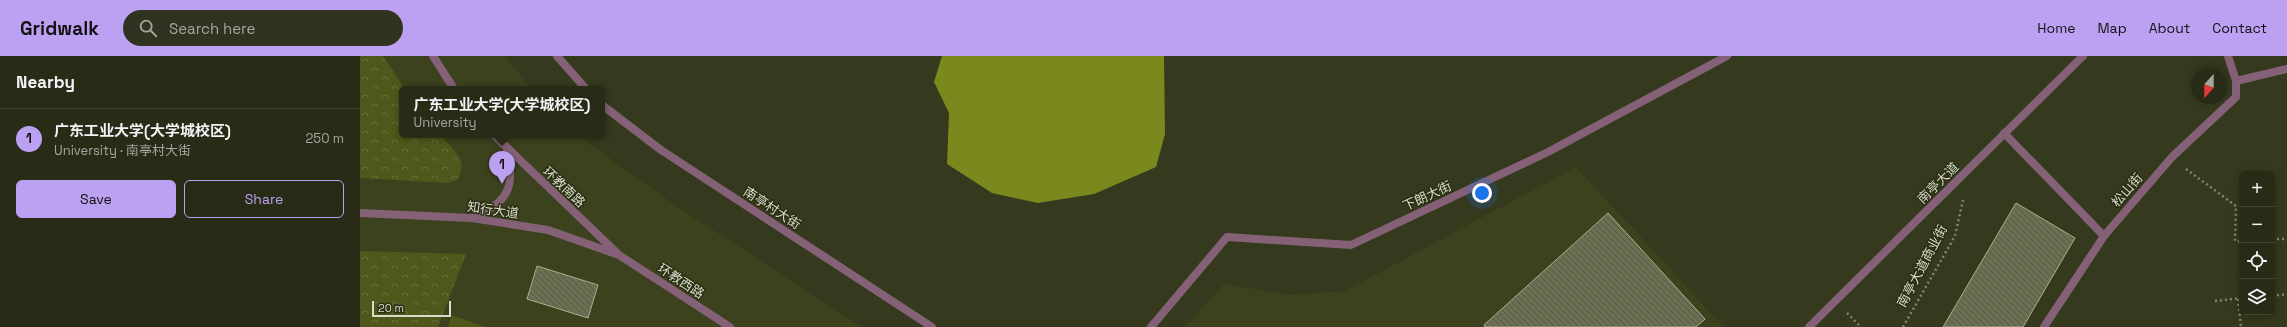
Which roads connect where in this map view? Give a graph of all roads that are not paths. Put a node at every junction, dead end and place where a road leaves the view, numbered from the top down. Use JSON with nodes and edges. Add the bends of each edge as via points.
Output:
{"nodes":[{"id":1,"x":434,"y":56,"type":"edge"},
{"id":2,"x":557,"y":56,"type":"edge"},
{"id":3,"x":1727,"y":56,"type":"edge"},
{"id":4,"x":2083,"y":56,"type":"edge"},
{"id":5,"x":2228,"y":56,"type":"edge"},
{"id":6,"x":2287,"y":69,"type":"edge"},
{"id":7,"x":2236,"y":81,"type":"junction"},
{"id":8,"x":452,"y":86,"type":"edge"},
{"id":9,"x":583,"y":86,"type":"edge"},
{"id":10,"x":605,"y":107,"type":"edge"},
{"id":11,"x":2004,"y":134,"type":"junction"},
{"id":12,"x":497,"y":138,"type":"edge"},
{"id":13,"x":507,"y":150,"type":"junction"},
{"id":14,"x":360,"y":213,"type":"edge"},
{"id":15,"x":472,"y":218,"type":"junction"},
{"id":16,"x":2104,"y":236,"type":"junction"},
{"id":17,"x":619,"y":255,"type":"junction"},
{"id":18,"x":730,"y":327,"type":"edge"},
{"id":19,"x":932,"y":327,"type":"edge"},
{"id":20,"x":1151,"y":327,"type":"edge"},
{"id":21,"x":1809,"y":327,"type":"edge"},
{"id":22,"x":2044,"y":327,"type":"edge"}],
"edges":[{"from":1,"to":8,"type":"street"},
{"from":2,"to":9,"type":"street"},
{"from":3,"to":20,"type":"street","name":"下朗大街","via":[[1548,152],[1351,245],[1227,236]]},
{"from":4,"to":11,"type":"street","name":"南亭大道"},
{"from":5,"to":7,"type":"street"},
{"from":6,"to":7,"type":"street"},
{"from":7,"to":16,"type":"street","name":"松山街","via":[[2236,97],[2172,157]]},
{"from":10,"to":19,"type":"street","name":"南亭村大街","via":[[660,150]]},
{"from":11,"to":16,"type":"street"},
{"from":11,"to":21,"type":"street","name":"南亭大道"},
{"from":12,"to":13,"type":"street","name":"环教南路"},
{"from":13,"to":15,"type":"street","via":[[511,178],[504,198],[492,210]]},
{"from":13,"to":17,"type":"street","name":"环教南路"},
{"from":14,"to":15,"type":"street","name":"知行大道"},
{"from":15,"to":17,"type":"street","name":"知行大道","via":[[548,230]]},
{"from":16,"to":22,"type":"street","name":"松山街"},
{"from":17,"to":18,"type":"street","name":"环教西路"}]}
